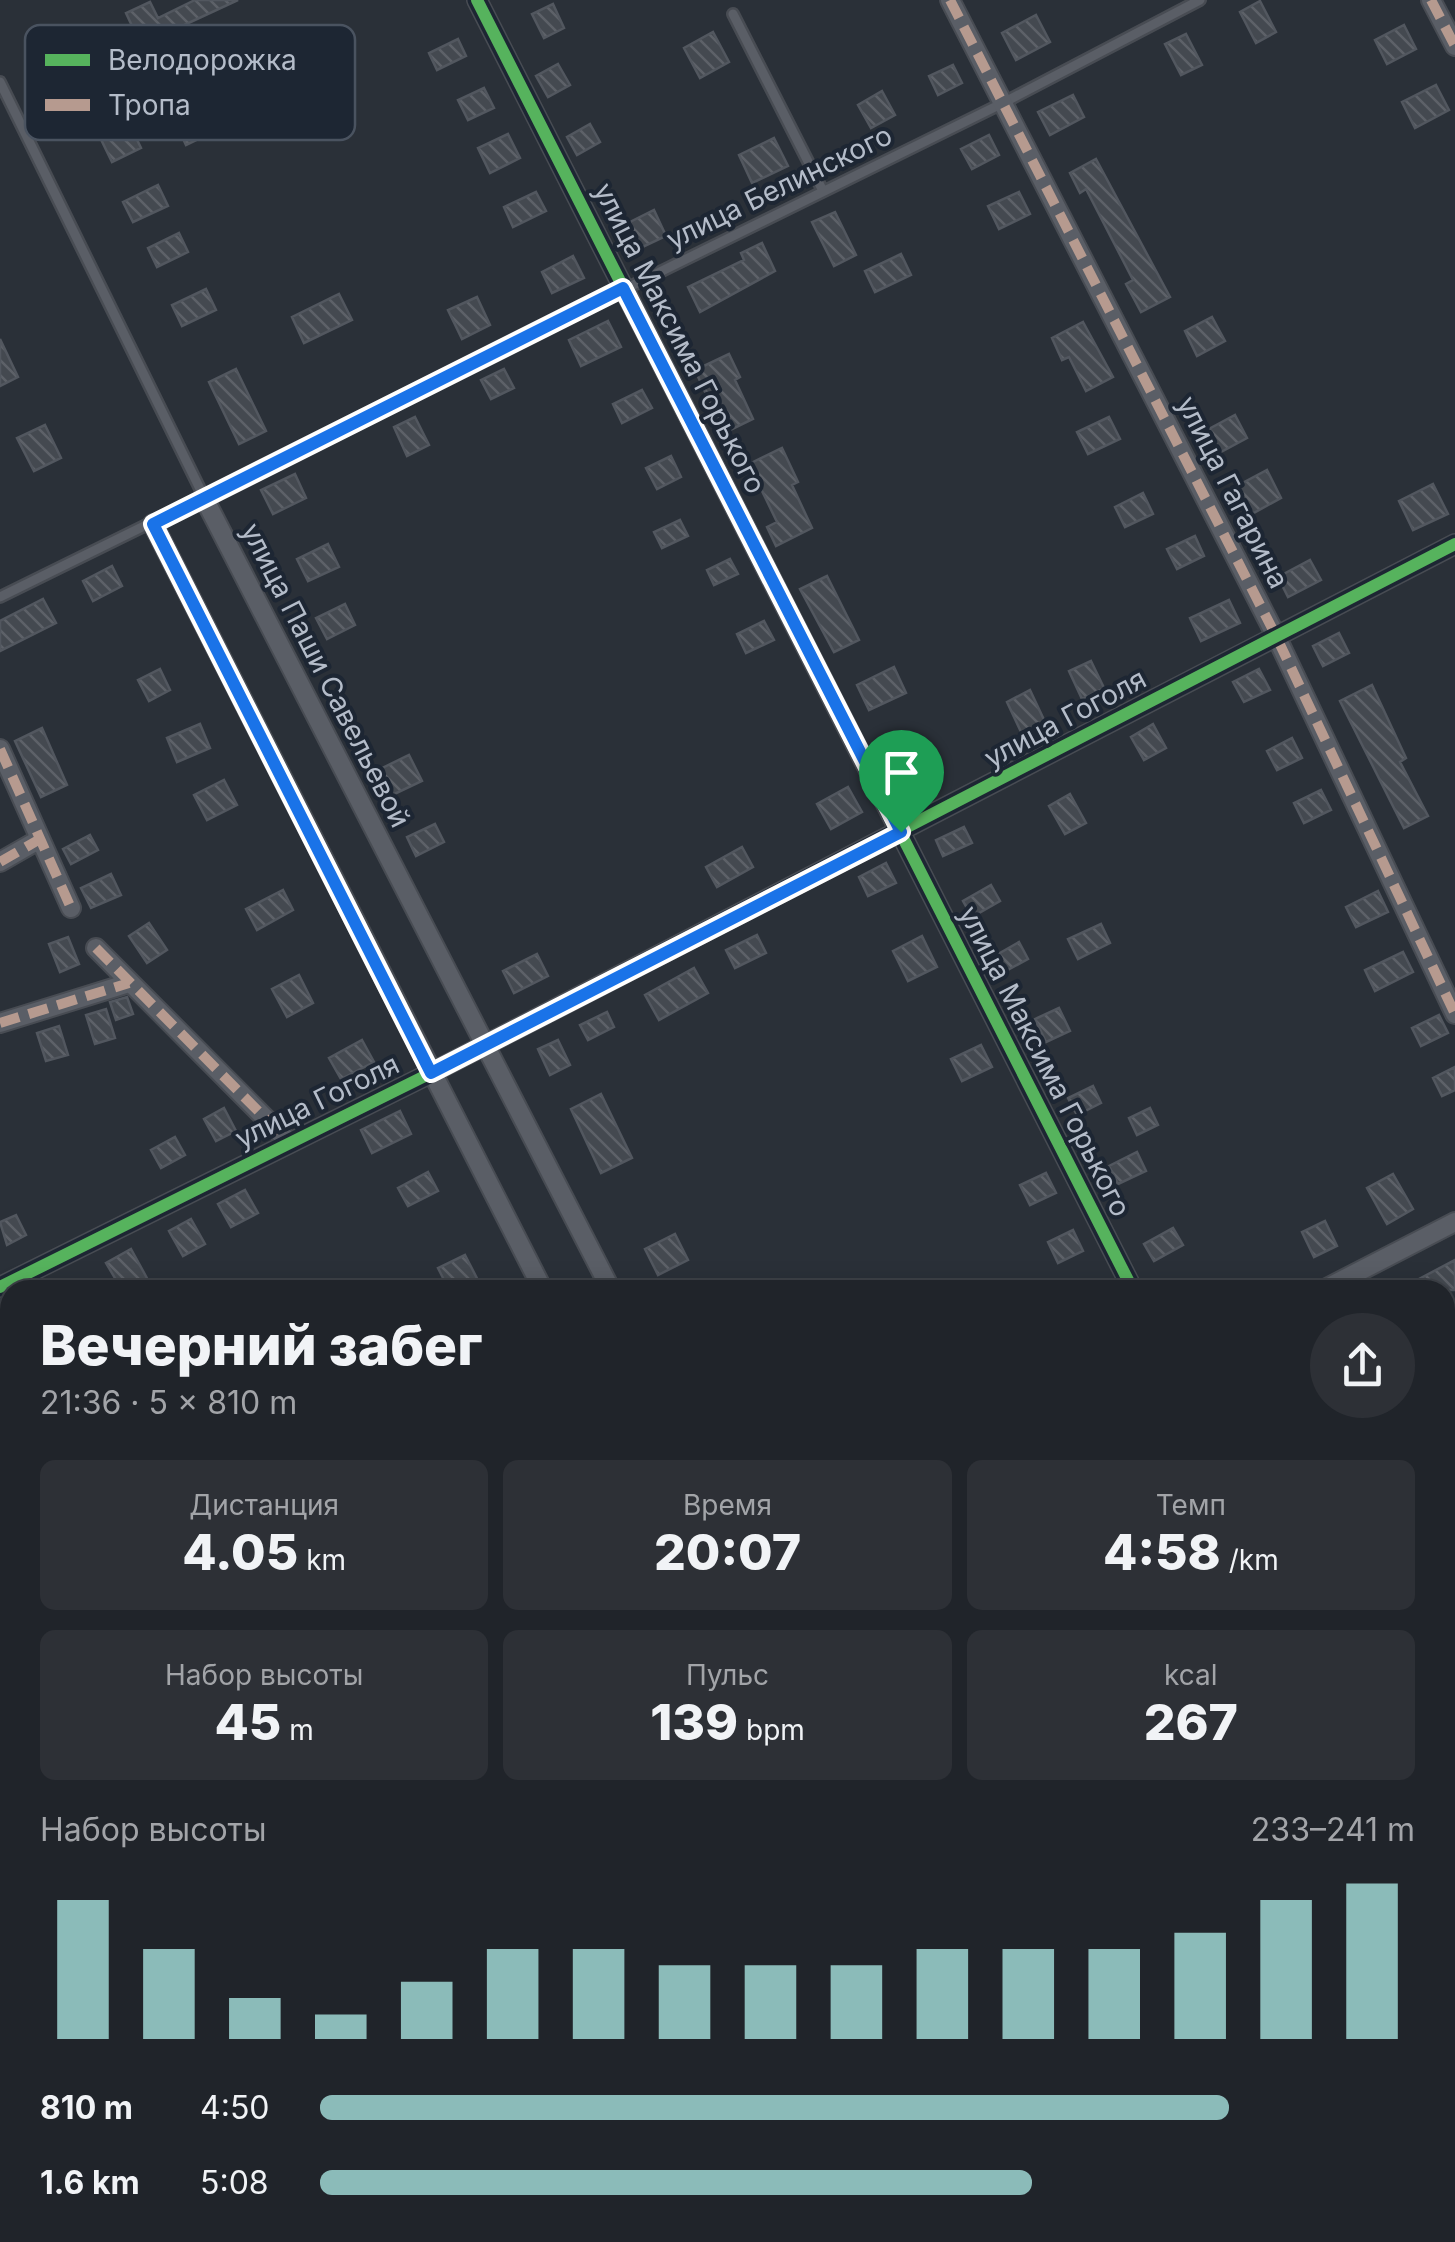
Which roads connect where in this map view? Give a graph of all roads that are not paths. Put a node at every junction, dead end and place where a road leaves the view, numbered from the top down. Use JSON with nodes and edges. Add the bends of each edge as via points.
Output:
{"nodes":[{"id":1,"x":477,"y":0,"type":"edge"},
{"id":2,"x":950,"y":0,"type":"edge"},
{"id":3,"x":1200,"y":0,"type":"edge"},
{"id":4,"x":1431,"y":0,"type":"edge"},
{"id":5,"x":733,"y":14,"type":"dead end"},
{"id":6,"x":1455,"y":46,"type":"edge"},
{"id":7,"x":0,"y":82,"type":"edge"},
{"id":8,"x":1003,"y":103,"type":"junction"},
{"id":9,"x":25,"y":133,"type":"edge"},
{"id":10,"x":28,"y":140,"type":"edge"},
{"id":11,"x":822,"y":191,"type":"junction"},
{"id":12,"x":623,"y":288,"type":"junction"},
{"id":13,"x":204,"y":498,"type":"junction"},
{"id":14,"x":153,"y":524,"type":"junction"},
{"id":15,"x":1455,"y":544,"type":"edge"},
{"id":16,"x":0,"y":596,"type":"edge"},
{"id":17,"x":1276,"y":636,"type":"junction"},
{"id":18,"x":0,"y":749,"type":"edge"},
{"id":19,"x":901,"y":832,"type":"junction"},
{"id":20,"x":40,"y":839,"type":"junction"},
{"id":21,"x":0,"y":862,"type":"edge"},
{"id":22,"x":70,"y":908,"type":"dead end"},
{"id":23,"x":96,"y":948,"type":"dead end"},
{"id":24,"x":129,"y":983,"type":"junction"},
{"id":25,"x":1455,"y":1014,"type":"edge"},
{"id":26,"x":0,"y":1023,"type":"edge"},
{"id":27,"x":486,"y":1044,"type":"junction"},
{"id":28,"x":431,"y":1073,"type":"junction"},
{"id":29,"x":290,"y":1143,"type":"junction"},
{"id":30,"x":1455,"y":1222,"type":"edge"},
{"id":31,"x":14,"y":1280,"type":"edge"},
{"id":32,"x":538,"y":1280,"type":"edge"},
{"id":33,"x":606,"y":1280,"type":"edge"},
{"id":34,"x":1127,"y":1280,"type":"edge"},
{"id":35,"x":1342,"y":1280,"type":"edge"}],
"edges":[{"from":1,"to":12,"type":"street","name":"улица Максима Горького"},
{"from":2,"to":8,"type":"street","name":"улица Гагарина"},
{"from":3,"to":8,"type":"lane","name":"улица Белинского"},
{"from":4,"to":6,"type":"street"},
{"from":5,"to":11,"type":"lane"},
{"from":7,"to":9,"type":"lane","name":"улица Паши Савельевой"},
{"from":8,"to":11,"type":"lane","name":"улица Белинского"},
{"from":8,"to":17,"type":"street","name":"улица Гагарина"},
{"from":10,"to":13,"type":"lane","name":"улица Паши Савельевой"},
{"from":11,"to":12,"type":"lane","name":"улица Белинского"},
{"from":12,"to":13,"type":"lane","name":"улица Белинского"},
{"from":12,"to":19,"type":"street","name":"улица Максима Горького"},
{"from":13,"to":14,"type":"lane","name":"улица Белинского"},
{"from":13,"to":27,"type":"street","name":"улица Паши Савельевой"},
{"from":14,"to":16,"type":"lane","name":"улица Белинского"},
{"from":14,"to":28,"type":"street"},
{"from":15,"to":17,"type":"street","name":"улица Гоголя"},
{"from":17,"to":19,"type":"street","name":"улица Гоголя"},
{"from":17,"to":25,"type":"street","name":"улица Гагарина"},
{"from":18,"to":20,"type":"street"},
{"from":19,"to":27,"type":"street","name":"улица Гоголя"},
{"from":19,"to":34,"type":"street","name":"улица Максима Горького"},
{"from":20,"to":21,"type":"street"},
{"from":20,"to":22,"type":"street"},
{"from":23,"to":24,"type":"street"},
{"from":24,"to":26,"type":"street"},
{"from":24,"to":29,"type":"street"},
{"from":27,"to":28,"type":"street","name":"улица Гоголя"},
{"from":27,"to":33,"type":"street","name":"улица Паши Савельевой"},
{"from":28,"to":29,"type":"street","name":"улица Гоголя"},
{"from":28,"to":32,"type":"street"},
{"from":29,"to":31,"type":"street","name":"улица Гоголя"},
{"from":30,"to":35,"type":"street"}]}
